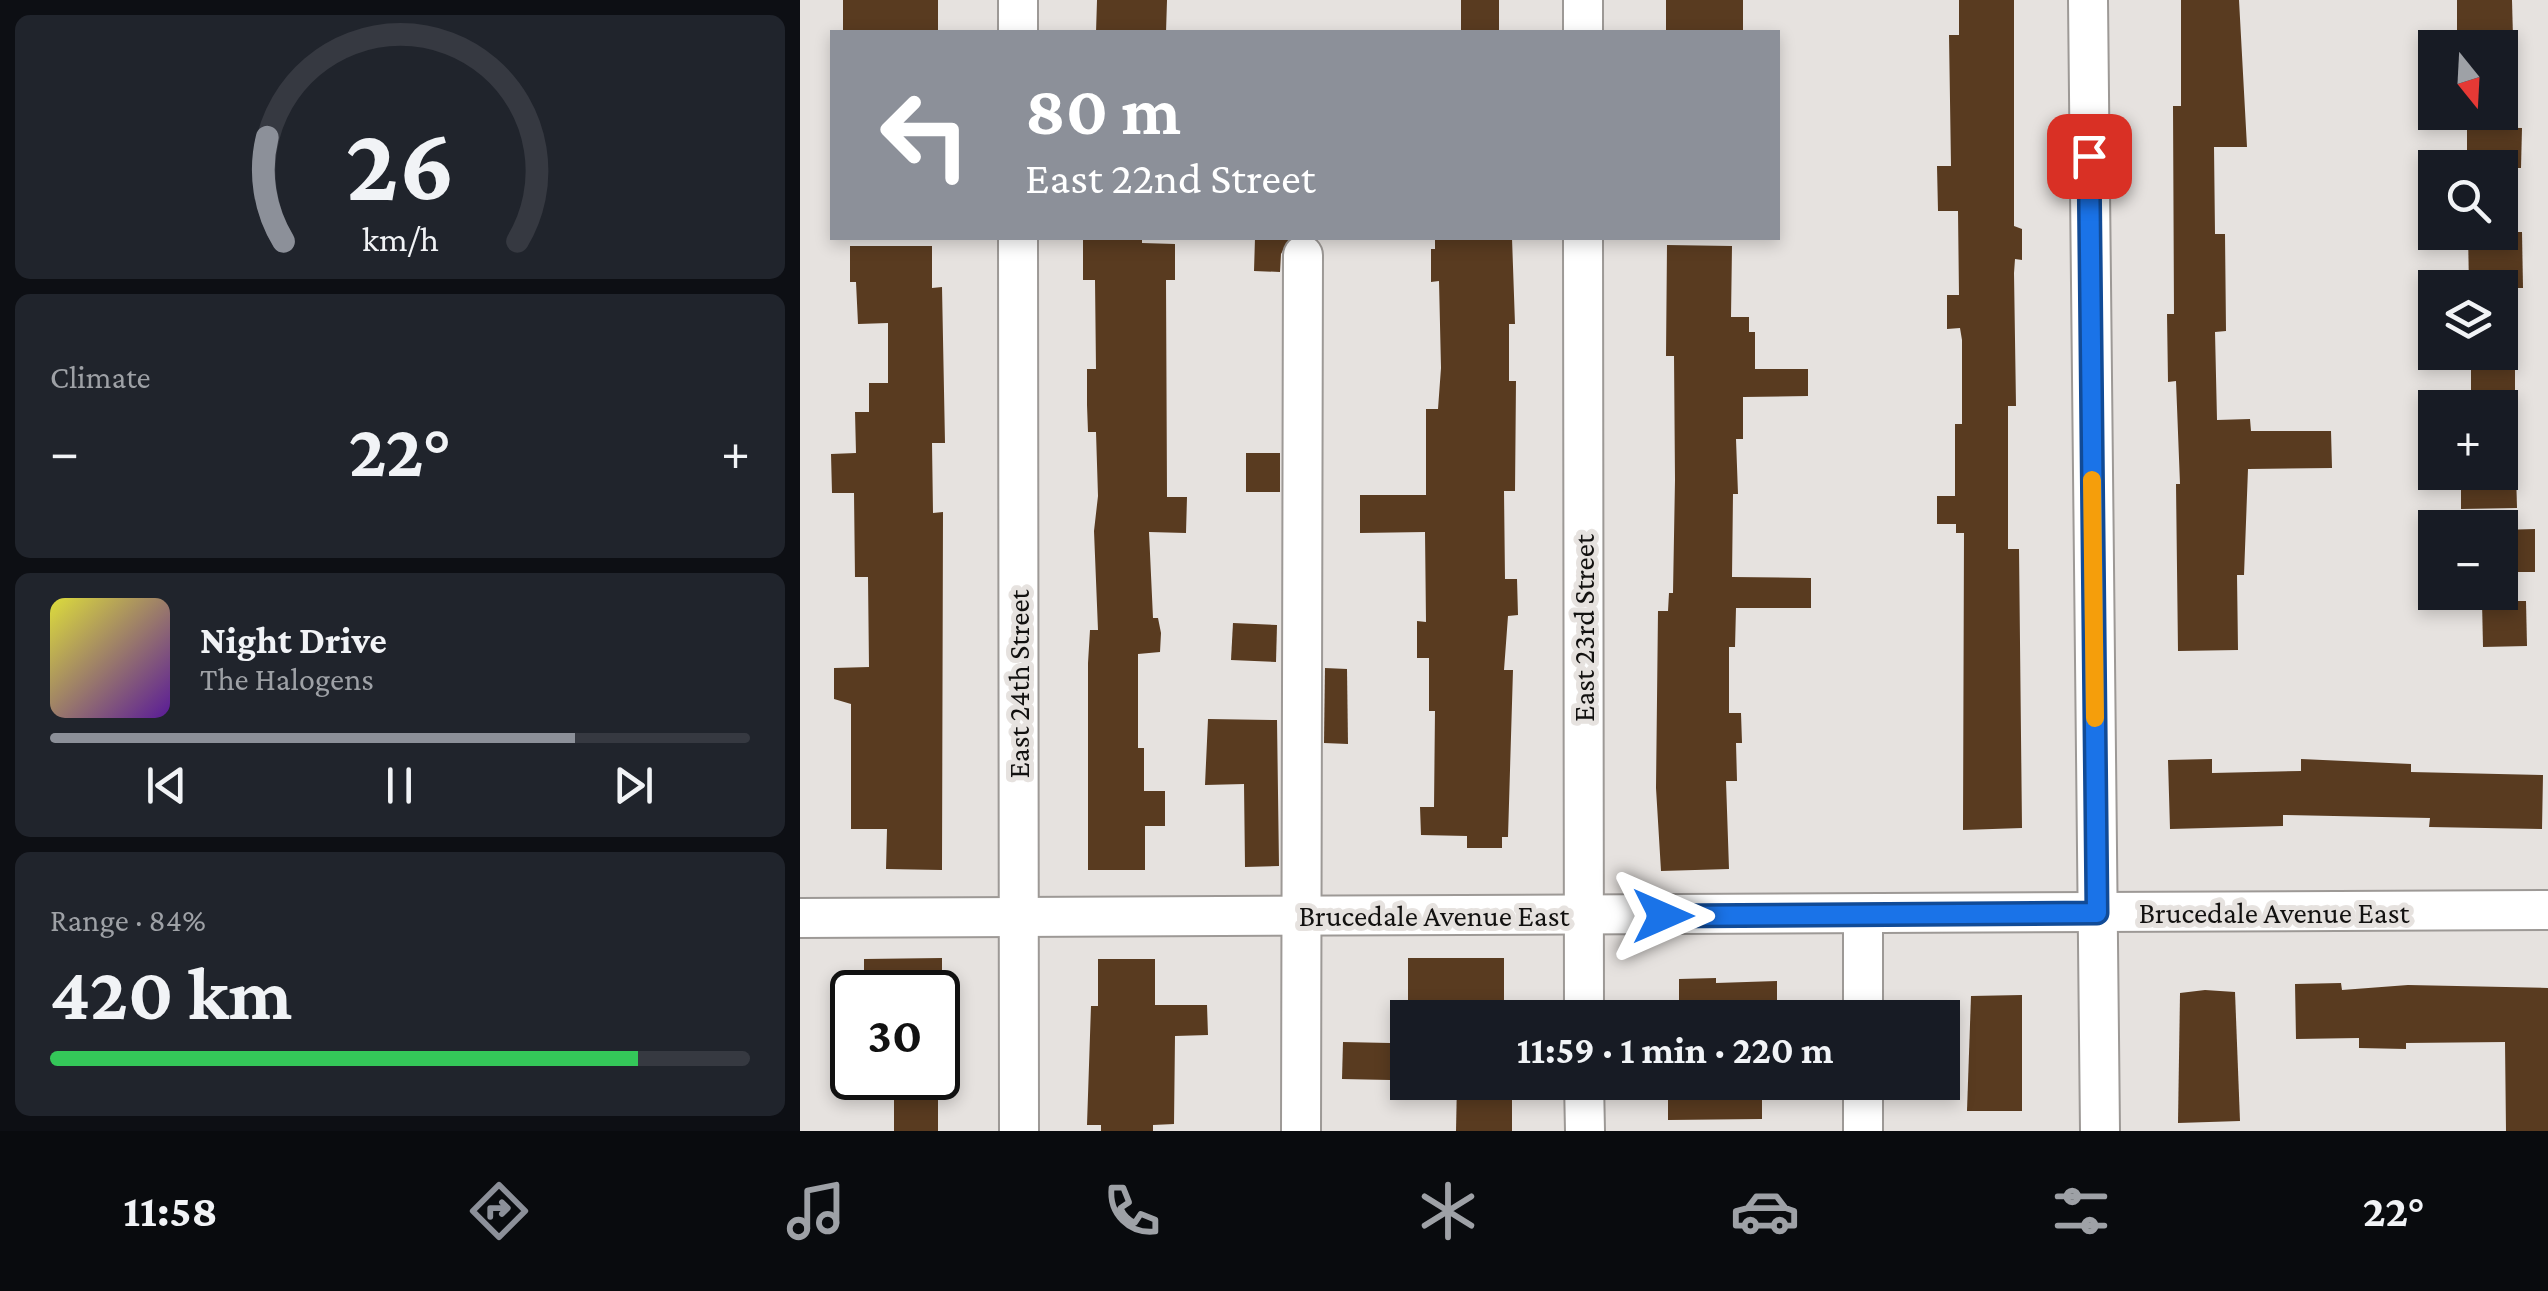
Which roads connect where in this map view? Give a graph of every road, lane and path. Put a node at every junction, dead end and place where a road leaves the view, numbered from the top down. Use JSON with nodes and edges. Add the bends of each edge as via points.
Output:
{"nodes":[{"id":1,"x":1018,"y":0,"type":"edge"},
{"id":2,"x":1583,"y":0,"type":"edge"},
{"id":3,"x":2088,"y":0,"type":"edge"},
{"id":4,"x":1018,"y":30,"type":"edge"},
{"id":5,"x":1583,"y":30,"type":"edge"},
{"id":6,"x":1018,"y":240,"type":"edge"},
{"id":7,"x":1583,"y":240,"type":"edge"},
{"id":8,"x":1303,"y":255,"type":"dead end"},
{"id":9,"x":2548,"y":910,"type":"edge"},
{"id":10,"x":2097,"y":913,"type":"junction"},
{"id":11,"x":1863,"y":914,"type":"junction"},
{"id":12,"x":1301,"y":915,"type":"junction"},
{"id":13,"x":1583,"y":916,"type":"junction"},
{"id":14,"x":800,"y":918,"type":"edge"},
{"id":15,"x":1018,"y":918,"type":"junction"},
{"id":16,"x":1584,"y":1000,"type":"edge"},
{"id":17,"x":1863,"y":1000,"type":"edge"},
{"id":18,"x":1584,"y":1100,"type":"edge"},
{"id":19,"x":1863,"y":1100,"type":"edge"},
{"id":20,"x":1019,"y":1131,"type":"edge"},
{"id":21,"x":1301,"y":1131,"type":"edge"},
{"id":22,"x":1585,"y":1131,"type":"edge"},
{"id":23,"x":1863,"y":1131,"type":"edge"},
{"id":24,"x":2100,"y":1131,"type":"edge"}],
"edges":[{"from":1,"to":4,"type":"street"},
{"from":2,"to":5,"type":"street"},
{"from":3,"to":10,"type":"street"},
{"from":6,"to":15,"type":"street","name":"East 24th Street"},
{"from":7,"to":13,"type":"street","name":"East 23rd Street"},
{"from":8,"to":12,"type":"street"},
{"from":9,"to":10,"type":"street","name":"Brucedale Avenue East"},
{"from":10,"to":11,"type":"street","name":"Brucedale Avenue East"},
{"from":10,"to":24,"type":"street"},
{"from":11,"to":13,"type":"street","name":"Brucedale Avenue East"},
{"from":11,"to":17,"type":"street"},
{"from":12,"to":13,"type":"street","name":"Brucedale Avenue East"},
{"from":12,"to":15,"type":"street","name":"Brucedale Avenue East"},
{"from":12,"to":21,"type":"street"},
{"from":13,"to":16,"type":"street","name":"East 23rd Street"},
{"from":14,"to":15,"type":"street","name":"Brucedale Avenue East"},
{"from":15,"to":20,"type":"street","name":"East 24th Street"},
{"from":18,"to":22,"type":"street"},
{"from":19,"to":23,"type":"street"}]}
